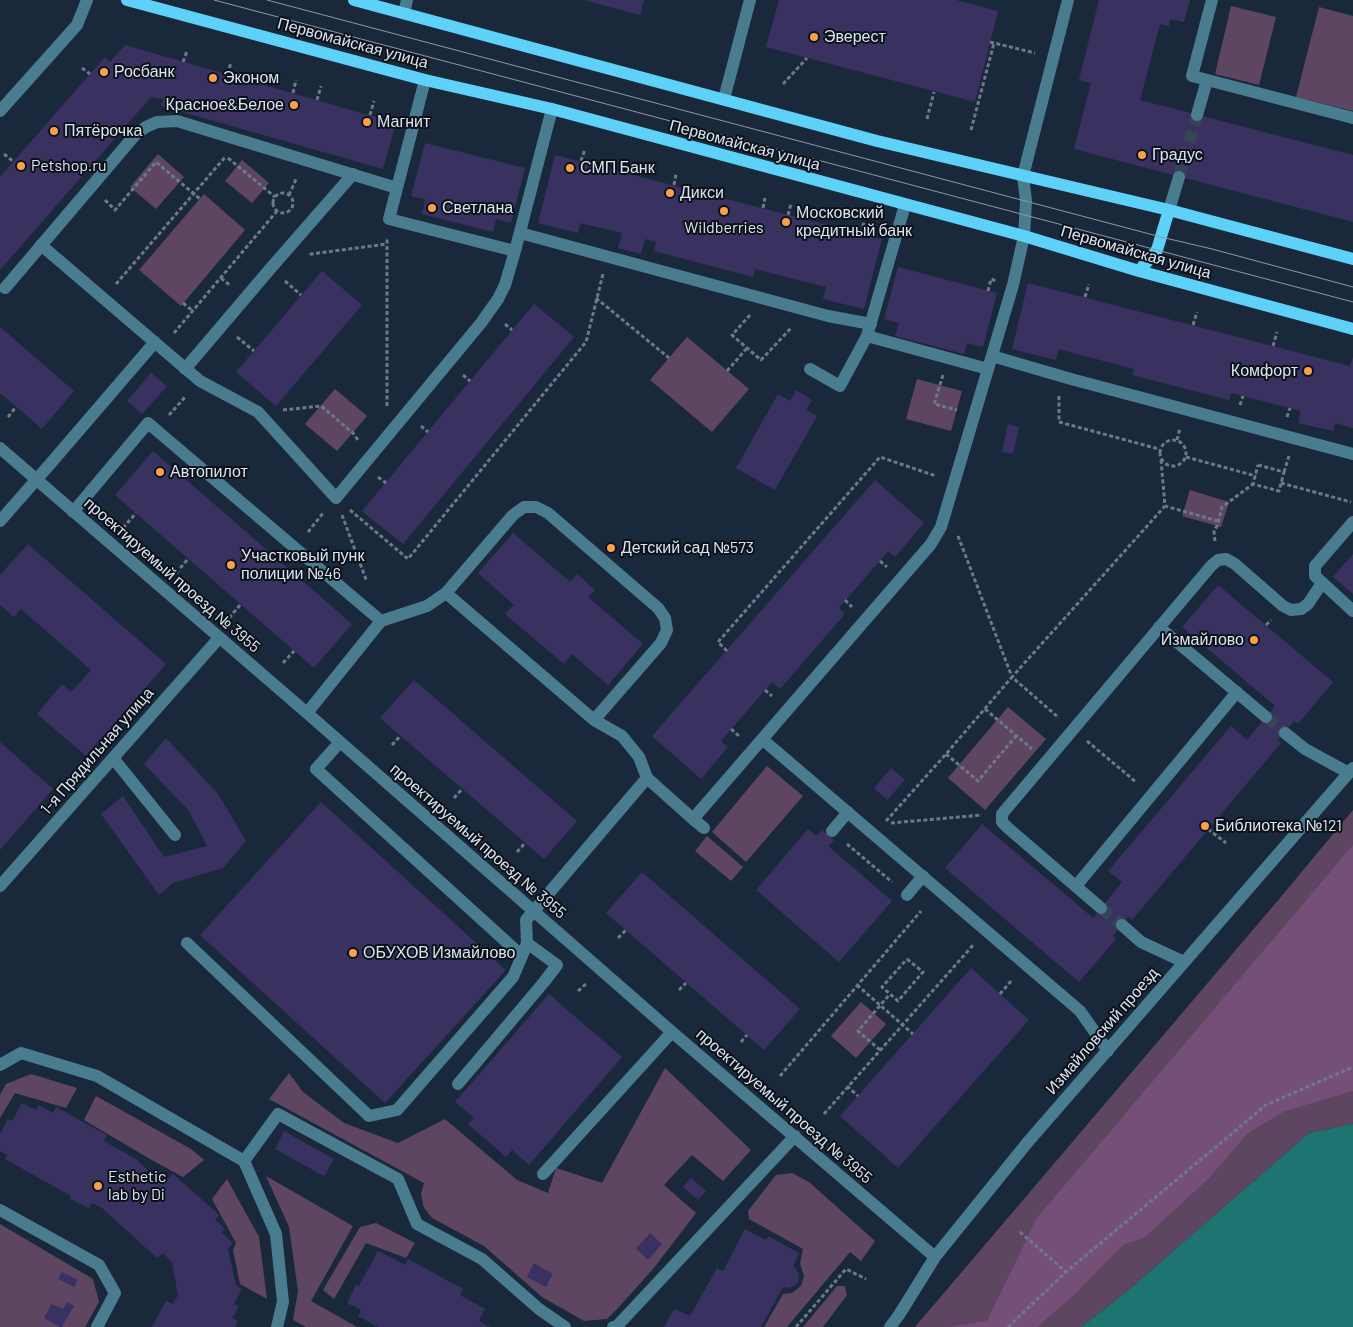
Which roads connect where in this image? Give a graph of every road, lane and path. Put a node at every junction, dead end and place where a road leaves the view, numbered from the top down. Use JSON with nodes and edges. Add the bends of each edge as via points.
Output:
{"nodes":[{"id":1,"x":87,"y":0,"type":"edge"},
{"id":2,"x":127,"y":0,"type":"edge"},
{"id":3,"x":354,"y":0,"type":"edge"},
{"id":4,"x":407,"y":0,"type":"edge"},
{"id":5,"x":750,"y":0,"type":"edge"},
{"id":6,"x":1068,"y":0,"type":"edge"},
{"id":7,"x":1212,"y":0,"type":"edge"},
{"id":8,"x":404,"y":13,"type":"junction"},
{"id":9,"x":187,"y":50,"type":"dead end"},
{"id":10,"x":807,"y":58,"type":"dead end"},
{"id":11,"x":1053,"y":58,"type":"junction"},
{"id":12,"x":183,"y":62,"type":"dead end"},
{"id":13,"x":232,"y":62,"type":"dead end"},
{"id":14,"x":82,"y":68,"type":"dead end"},
{"id":15,"x":90,"y":74,"type":"dead end"},
{"id":16,"x":227,"y":74,"type":"dead end"},
{"id":17,"x":296,"y":80,"type":"dead end"},
{"id":18,"x":425,"y":80,"type":"junction"},
{"id":19,"x":1207,"y":80,"type":"junction"},
{"id":20,"x":783,"y":84,"type":"dead end"},
{"id":21,"x":321,"y":86,"type":"dead end"},
{"id":22,"x":934,"y":92,"type":"dead end"},
{"id":23,"x":293,"y":93,"type":"dead end"},
{"id":24,"x":724,"y":98,"type":"junction"},
{"id":25,"x":317,"y":100,"type":"dead end"},
{"id":26,"x":374,"y":101,"type":"dead end"},
{"id":27,"x":552,"y":110,"type":"junction"},
{"id":28,"x":0,"y":111,"type":"edge"},
{"id":29,"x":370,"y":115,"type":"dead end"},
{"id":30,"x":1197,"y":115,"type":"tunnel mouth"},
{"id":31,"x":1353,"y":118,"type":"edge"},
{"id":32,"x":927,"y":119,"type":"dead end"},
{"id":33,"x":971,"y":130,"type":"dead end"},
{"id":34,"x":236,"y":139,"type":"junction"},
{"id":35,"x":585,"y":149,"type":"dead end"},
{"id":36,"x":4,"y":154,"type":"dead end"},
{"id":37,"x":226,"y":156,"type":"junction"},
{"id":38,"x":14,"y":162,"type":"dead end"},
{"id":39,"x":581,"y":162,"type":"dead end"},
{"id":40,"x":353,"y":174,"type":"junction"},
{"id":41,"x":676,"y":174,"type":"dead end"},
{"id":42,"x":1023,"y":176,"type":"junction"},
{"id":43,"x":1179,"y":177,"type":"tunnel mouth"},
{"id":44,"x":674,"y":185,"type":"dead end"},
{"id":45,"x":398,"y":188,"type":"junction"},
{"id":46,"x":193,"y":194,"type":"junction"},
{"id":47,"x":275,"y":197,"type":"junction"},
{"id":48,"x":765,"y":198,"type":"dead end"},
{"id":49,"x":200,"y":199,"type":"dead end"},
{"id":50,"x":791,"y":204,"type":"dead end"},
{"id":51,"x":905,"y":204,"type":"junction"},
{"id":52,"x":763,"y":208,"type":"dead end"},
{"id":53,"x":116,"y":210,"type":"dead end"},
{"id":54,"x":1169,"y":210,"type":"junction"},
{"id":55,"x":277,"y":211,"type":"junction"},
{"id":56,"x":788,"y":215,"type":"dead end"},
{"id":57,"x":390,"y":219,"type":"junction"},
{"id":58,"x":864,"y":222,"type":"dead end"},
{"id":59,"x":520,"y":233,"type":"junction"},
{"id":60,"x":861,"y":233,"type":"dead end"},
{"id":61,"x":1024,"y":236,"type":"junction"},
{"id":62,"x":387,"y":244,"type":"junction"},
{"id":63,"x":41,"y":245,"type":"junction"},
{"id":64,"x":516,"y":251,"type":"junction"},
{"id":65,"x":608,"y":256,"type":"junction"},
{"id":66,"x":1353,"y":259,"type":"edge"},
{"id":67,"x":305,"y":261,"type":"dead end"},
{"id":68,"x":1139,"y":271,"type":"junction"},
{"id":69,"x":1089,"y":284,"type":"dead end"},
{"id":70,"x":5,"y":288,"type":"dead end"},
{"id":71,"x":104,"y":298,"type":"junction"},
{"id":72,"x":596,"y":298,"type":"junction"},
{"id":73,"x":1085,"y":298,"type":"dead end"},
{"id":74,"x":183,"y":303,"type":"dead end"},
{"id":75,"x":193,"y":311,"type":"junction"},
{"id":76,"x":1197,"y":312,"type":"dead end"},
{"id":77,"x":743,"y":322,"type":"dead end"},
{"id":78,"x":1193,"y":325,"type":"dead end"},
{"id":79,"x":1353,"y":329,"type":"edge"},
{"id":80,"x":869,"y":330,"type":"junction"},
{"id":81,"x":1277,"y":332,"type":"dead end"},
{"id":82,"x":158,"y":345,"type":"junction"},
{"id":83,"x":1273,"y":346,"type":"dead end"},
{"id":84,"x":772,"y":347,"type":"dead end"},
{"id":85,"x":746,"y":348,"type":"junction"},
{"id":86,"x":669,"y":358,"type":"dead end"},
{"id":87,"x":990,"y":362,"type":"junction"},
{"id":88,"x":185,"y":369,"type":"junction"},
{"id":89,"x":810,"y":369,"type":"dead end"},
{"id":90,"x":727,"y":371,"type":"dead end"},
{"id":91,"x":1059,"y":376,"type":"junction"},
{"id":92,"x":940,"y":385,"type":"dead end"},
{"id":93,"x":16,"y":407,"type":"dead end"},
{"id":94,"x":956,"y":410,"type":"dead end"},
{"id":95,"x":258,"y":412,"type":"junction"},
{"id":96,"x":8,"y":417,"type":"dead end"},
{"id":97,"x":353,"y":433,"type":"dead end"},
{"id":98,"x":387,"y":436,"type":"junction"},
{"id":99,"x":0,"y":448,"type":"edge"},
{"id":100,"x":1159,"y":449,"type":"junction"},
{"id":101,"x":1353,"y":454,"type":"edge"},
{"id":102,"x":1186,"y":457,"type":"junction"},
{"id":103,"x":1160,"y":460,"type":"junction"},
{"id":104,"x":937,"y":476,"type":"dead end"},
{"id":105,"x":1256,"y":476,"type":"junction"},
{"id":106,"x":36,"y":480,"type":"junction"},
{"id":107,"x":1281,"y":483,"type":"junction"},
{"id":108,"x":1253,"y":484,"type":"junction"},
{"id":109,"x":336,"y":498,"type":"junction"},
{"id":110,"x":1353,"y":503,"type":"edge"},
{"id":111,"x":1165,"y":506,"type":"junction"},
{"id":112,"x":947,"y":508,"type":"junction"},
{"id":113,"x":73,"y":512,"type":"junction"},
{"id":114,"x":136,"y":513,"type":"dead end"},
{"id":115,"x":0,"y":521,"type":"edge"},
{"id":116,"x":1218,"y":521,"type":"junction"},
{"id":117,"x":1353,"y":522,"type":"edge"},
{"id":118,"x":1217,"y":526,"type":"dead end"},
{"id":119,"x":123,"y":528,"type":"dead end"},
{"id":120,"x":295,"y":548,"type":"junction"},
{"id":121,"x":188,"y":559,"type":"dead end"},
{"id":122,"x":176,"y":573,"type":"dead end"},
{"id":123,"x":1322,"y":583,"type":"junction"},
{"id":124,"x":368,"y":586,"type":"dead end"},
{"id":125,"x":446,"y":593,"type":"junction"},
{"id":126,"x":241,"y":604,"type":"dead end"},
{"id":127,"x":1353,"y":611,"type":"edge"},
{"id":128,"x":229,"y":618,"type":"dead end"},
{"id":129,"x":381,"y":621,"type":"junction"},
{"id":130,"x":1160,"y":627,"type":"junction"},
{"id":131,"x":219,"y":638,"type":"junction"},
{"id":132,"x":294,"y":651,"type":"dead end"},
{"id":133,"x":727,"y":651,"type":"dead end"},
{"id":134,"x":283,"y":663,"type":"dead end"},
{"id":135,"x":1012,"y":677,"type":"junction"},
{"id":136,"x":765,"y":690,"type":"dead end"},
{"id":137,"x":1237,"y":692,"type":"junction"},
{"id":138,"x":772,"y":696,"type":"dead end"},
{"id":139,"x":985,"y":709,"type":"junction"},
{"id":140,"x":307,"y":713,"type":"junction"},
{"id":141,"x":1266,"y":717,"type":"tunnel mouth"},
{"id":142,"x":594,"y":720,"type":"junction"},
{"id":143,"x":1073,"y":729,"type":"junction"},
{"id":144,"x":1285,"y":733,"type":"tunnel mouth"},
{"id":145,"x":400,"y":736,"type":"dead end"},
{"id":146,"x":1016,"y":736,"type":"junction"},
{"id":147,"x":762,"y":739,"type":"junction"},
{"id":148,"x":340,"y":742,"type":"junction"},
{"id":149,"x":392,"y":745,"type":"dead end"},
{"id":150,"x":1035,"y":751,"type":"dead end"},
{"id":151,"x":946,"y":754,"type":"junction"},
{"id":152,"x":113,"y":758,"type":"junction"},
{"id":153,"x":1351,"y":770,"type":"edge"},
{"id":154,"x":647,"y":778,"type":"junction"},
{"id":155,"x":462,"y":789,"type":"dead end"},
{"id":156,"x":1151,"y":796,"type":"junction"},
{"id":157,"x":454,"y":798,"type":"dead end"},
{"id":158,"x":848,"y":812,"type":"junction"},
{"id":159,"x":1002,"y":814,"type":"junction"},
{"id":160,"x":694,"y":819,"type":"junction"},
{"id":161,"x":704,"y":828,"type":"dead end"},
{"id":162,"x":1208,"y":829,"type":"dead end"},
{"id":163,"x":832,"y":831,"type":"dead end"},
{"id":164,"x":175,"y":835,"type":"dead end"},
{"id":165,"x":524,"y":843,"type":"dead end"},
{"id":166,"x":1226,"y":844,"type":"dead end"},
{"id":167,"x":517,"y":852,"type":"dead end"},
{"id":168,"x":922,"y":876,"type":"junction"},
{"id":169,"x":0,"y":886,"type":"edge"},
{"id":170,"x":1076,"y":886,"type":"junction"},
{"id":171,"x":939,"y":890,"type":"junction"},
{"id":172,"x":907,"y":895,"type":"dead end"},
{"id":173,"x":1101,"y":908,"type":"tunnel mouth"},
{"id":174,"x":534,"y":911,"type":"junction"},
{"id":175,"x":1122,"y":925,"type":"tunnel mouth"},
{"id":176,"x":626,"y":930,"type":"dead end"},
{"id":177,"x":986,"y":930,"type":"junction"},
{"id":178,"x":618,"y":938,"type":"dead end"},
{"id":179,"x":187,"y":943,"type":"dead end"},
{"id":180,"x":528,"y":943,"type":"junction"},
{"id":181,"x":522,"y":956,"type":"junction"},
{"id":182,"x":1184,"y":962,"type":"junction"},
{"id":183,"x":686,"y":983,"type":"dead end"},
{"id":184,"x":586,"y":984,"type":"dead end"},
{"id":185,"x":857,"y":985,"type":"junction"},
{"id":186,"x":680,"y":990,"type":"dead end"},
{"id":187,"x":578,"y":991,"type":"dead end"},
{"id":188,"x":890,"y":994,"type":"junction"},
{"id":189,"x":881,"y":1005,"type":"junction"},
{"id":190,"x":902,"y":1024,"type":"junction"},
{"id":191,"x":672,"y":1032,"type":"junction"},
{"id":192,"x":913,"y":1034,"type":"dead end"},
{"id":193,"x":747,"y":1035,"type":"dead end"},
{"id":194,"x":741,"y":1042,"type":"dead end"},
{"id":195,"x":880,"y":1050,"type":"junction"},
{"id":196,"x":1108,"y":1051,"type":"junction"},
{"id":197,"x":0,"y":1065,"type":"edge"},
{"id":198,"x":1353,"y":1067,"type":"edge"},
{"id":199,"x":780,"y":1076,"type":"dead end"},
{"id":200,"x":458,"y":1084,"type":"dead end"},
{"id":201,"x":847,"y":1086,"type":"junction"},
{"id":202,"x":858,"y":1096,"type":"dead end"},
{"id":203,"x":824,"y":1114,"type":"dead end"},
{"id":204,"x":795,"y":1136,"type":"junction"},
{"id":205,"x":244,"y":1161,"type":"junction"},
{"id":206,"x":543,"y":1174,"type":"dead end"},
{"id":207,"x":0,"y":1210,"type":"edge"},
{"id":208,"x":1020,"y":1232,"type":"dead end"},
{"id":209,"x":935,"y":1257,"type":"junction"},
{"id":210,"x":1066,"y":1272,"type":"junction"},
{"id":211,"x":866,"y":1279,"type":"dead end"},
{"id":212,"x":97,"y":1327,"type":"edge"},
{"id":213,"x":277,"y":1327,"type":"edge"},
{"id":214,"x":565,"y":1327,"type":"edge"},
{"id":215,"x":613,"y":1327,"type":"edge"},
{"id":216,"x":796,"y":1327,"type":"edge"},
{"id":217,"x":890,"y":1327,"type":"edge"},
{"id":218,"x":1008,"y":1327,"type":"edge"}],
"edges":[{"from":1,"to":28,"type":"street","via":[[77,25]]},
{"from":2,"to":18,"type":"main road","name":"Первомайская улица"},
{"from":3,"to":8,"type":"main road"},
{"from":4,"to":8,"type":"street"},
{"from":5,"to":24,"type":"street"},
{"from":6,"to":11,"type":"street"},
{"from":7,"to":19,"type":"street","via":[[1192,76]]},
{"from":8,"to":24,"type":"main road"},
{"from":9,"to":12,"type":"path"},
{"from":10,"to":20,"type":"path"},
{"from":11,"to":33,"type":"path","via":[[992,42]]},
{"from":11,"to":42,"type":"street"},
{"from":13,"to":16,"type":"path"},
{"from":14,"to":15,"type":"path"},
{"from":17,"to":23,"type":"path"},
{"from":18,"to":27,"type":"main road","name":"Первомайская улица"},
{"from":18,"to":45,"type":"street"},
{"from":19,"to":30,"type":"street"},
{"from":19,"to":31,"type":"street"},
{"from":21,"to":25,"type":"path"},
{"from":22,"to":32,"type":"path"},
{"from":24,"to":42,"type":"main road","via":[[878,141]]},
{"from":26,"to":29,"type":"path"},
{"from":27,"to":51,"type":"main road","name":"Первомайская улица"},
{"from":27,"to":59,"type":"street"},
{"from":34,"to":37,"type":"path"},
{"from":34,"to":40,"type":"street"},
{"from":34,"to":63,"type":"street","via":[[177,121],[157,122],[146,127],[135,135]]},
{"from":35,"to":39,"type":"path"},
{"from":36,"to":38,"type":"path"},
{"from":37,"to":46,"type":"path"},
{"from":37,"to":47,"type":"path"},
{"from":40,"to":45,"type":"street"},
{"from":40,"to":88,"type":"street"},
{"from":41,"to":44,"type":"path"},
{"from":42,"to":54,"type":"main road"},
{"from":42,"to":61,"type":"street","via":[[1026,201]]},
{"from":43,"to":54,"type":"street"},
{"from":45,"to":57,"type":"street"},
{"from":46,"to":49,"type":"path"},
{"from":46,"to":53,"type":"path","via":[[156,162]]},
{"from":46,"to":71,"type":"path"},
{"from":47,"to":55,"type":"path","via":[[273,205]]},
{"from":47,"to":55,"type":"path","via":[[281,193],[294,201],[292,209],[285,213]]},
{"from":48,"to":52,"type":"path"},
{"from":50,"to":56,"type":"path"},
{"from":51,"to":61,"type":"main road","name":"Первомайская улица"},
{"from":51,"to":80,"type":"street"},
{"from":54,"to":66,"type":"main road"},
{"from":54,"to":68,"type":"main road","via":[[1157,250]]},
{"from":55,"to":75,"type":"path"},
{"from":57,"to":62,"type":"path"},
{"from":57,"to":64,"type":"street"},
{"from":58,"to":60,"type":"path"},
{"from":59,"to":64,"type":"street"},
{"from":59,"to":65,"type":"street"},
{"from":61,"to":68,"type":"main road","name":"Первомайская улица"},
{"from":61,"to":87,"type":"street"},
{"from":62,"to":67,"type":"path","via":[[311,254]]},
{"from":62,"to":98,"type":"path"},
{"from":63,"to":70,"type":"street"},
{"from":63,"to":71,"type":"street"},
{"from":64,"to":98,"type":"street","via":[[498,299]]},
{"from":65,"to":72,"type":"path"},
{"from":65,"to":80,"type":"street"},
{"from":68,"to":79,"type":"main road","name":"Первомайская улица"},
{"from":69,"to":73,"type":"path"},
{"from":71,"to":82,"type":"street"},
{"from":72,"to":86,"type":"path"},
{"from":72,"to":109,"type":"path","via":[[586,342],[408,559]]},
{"from":74,"to":75,"type":"path"},
{"from":75,"to":82,"type":"path"},
{"from":76,"to":78,"type":"path"},
{"from":77,"to":85,"type":"path","via":[[732,335]]},
{"from":80,"to":87,"type":"street"},
{"from":80,"to":89,"type":"street","via":[[840,386]]},
{"from":81,"to":83,"type":"path"},
{"from":82,"to":88,"type":"street"},
{"from":82,"to":106,"type":"street"},
{"from":84,"to":85,"type":"path","via":[[761,360]]},
{"from":85,"to":90,"type":"path"},
{"from":87,"to":91,"type":"street"},
{"from":87,"to":112,"type":"street"},
{"from":88,"to":95,"type":"street","via":[[200,381]]},
{"from":91,"to":100,"type":"path","via":[[1059,422]]},
{"from":91,"to":101,"type":"street"},
{"from":92,"to":94,"type":"path","via":[[934,404]]},
{"from":93,"to":96,"type":"path"},
{"from":95,"to":97,"type":"path","via":[[321,406]]},
{"from":95,"to":109,"type":"street"},
{"from":98,"to":109,"type":"street"},
{"from":99,"to":106,"type":"street","name":"проектируемый проезд № 3955"},
{"from":100,"to":102,"type":"path","via":[[1166,441],[1176,440],[1185,446]]},
{"from":100,"to":103,"type":"path"},
{"from":102,"to":103,"type":"path","via":[[1179,465],[1169,466]]},
{"from":102,"to":105,"type":"path"},
{"from":103,"to":111,"type":"path"},
{"from":104,"to":133,"type":"path","via":[[880,457],[718,642]]},
{"from":105,"to":107,"type":"path","via":[[1258,465],[1285,470]]},
{"from":105,"to":108,"type":"path"},
{"from":106,"to":113,"type":"street","name":"проектируемый проезд № 3955"},
{"from":106,"to":115,"type":"street"},
{"from":107,"to":108,"type":"path","via":[[1279,491]]},
{"from":107,"to":110,"type":"path"},
{"from":108,"to":116,"type":"path","via":[[1222,507]]},
{"from":109,"to":120,"type":"path"},
{"from":109,"to":124,"type":"path"},
{"from":111,"to":116,"type":"path"},
{"from":111,"to":135,"type":"path"},
{"from":112,"to":135,"type":"path"},
{"from":112,"to":147,"type":"street","via":[[931,544]]},
{"from":113,"to":120,"type":"street","via":[[148,423]]},
{"from":113,"to":131,"type":"street","name":"проектируемый проезд № 3955"},
{"from":114,"to":119,"type":"path"},
{"from":116,"to":118,"type":"path"},
{"from":117,"to":123,"type":"street","via":[[1315,566],[1315,576]]},
{"from":120,"to":129,"type":"street"},
{"from":121,"to":122,"type":"path"},
{"from":123,"to":127,"type":"street"},
{"from":123,"to":130,"type":"street","via":[[1308,604],[1291,610],[1235,564],[1226,559],[1218,560]]},
{"from":125,"to":129,"type":"street","via":[[427,606]]},
{"from":125,"to":142,"type":"street"},
{"from":125,"to":142,"type":"street","via":[[513,515],[524,507],[536,507],[548,513],[658,608],[665,618],[667,630],[660,643]]},
{"from":126,"to":128,"type":"path"},
{"from":129,"to":140,"type":"street"},
{"from":130,"to":137,"type":"street"},
{"from":130,"to":143,"type":"street"},
{"from":131,"to":140,"type":"street","name":"проектируемый проезд № 3955"},
{"from":131,"to":152,"type":"street","name":"1-я Прядильная улица"},
{"from":132,"to":134,"type":"path"},
{"from":135,"to":139,"type":"path"},
{"from":135,"to":143,"type":"path"},
{"from":136,"to":138,"type":"path"},
{"from":137,"to":141,"type":"street"},
{"from":137,"to":156,"type":"street"},
{"from":139,"to":146,"type":"path"},
{"from":139,"to":151,"type":"path"},
{"from":140,"to":148,"type":"street","name":"проектируемый проезд № 3955"},
{"from":142,"to":154,"type":"street","via":[[622,736],[639,757]]},
{"from":143,"to":156,"type":"path"},
{"from":143,"to":159,"type":"street"},
{"from":144,"to":153,"type":"street","via":[[1305,749]]},
{"from":145,"to":149,"type":"path"},
{"from":146,"to":150,"type":"path"},
{"from":146,"to":151,"type":"path","via":[[978,781]]},
{"from":147,"to":158,"type":"street"},
{"from":147,"to":160,"type":"street"},
{"from":148,"to":174,"type":"street","name":"проектируемый проезд № 3955"},
{"from":148,"to":181,"type":"street","via":[[316,769]]},
{"from":151,"to":159,"type":"path","via":[[883,824]]},
{"from":152,"to":164,"type":"street"},
{"from":152,"to":169,"type":"street","name":"1-я Прядильная улица"},
{"from":153,"to":182,"type":"street","name":"Измайловский проезд"},
{"from":154,"to":160,"type":"street"},
{"from":154,"to":174,"type":"street"},
{"from":155,"to":157,"type":"path"},
{"from":156,"to":170,"type":"street"},
{"from":158,"to":163,"type":"street"},
{"from":158,"to":168,"type":"street"},
{"from":159,"to":170,"type":"street","via":[[1002,822],[1008,828]]},
{"from":160,"to":161,"type":"street"},
{"from":162,"to":166,"type":"path"},
{"from":165,"to":167,"type":"path"},
{"from":168,"to":171,"type":"street"},
{"from":168,"to":172,"type":"street"},
{"from":170,"to":173,"type":"street"},
{"from":171,"to":177,"type":"street"},
{"from":171,"to":185,"type":"path"},
{"from":174,"to":180,"type":"street","via":[[526,920]]},
{"from":174,"to":191,"type":"street","name":"проектируемый проезд № 3955"},
{"from":175,"to":182,"type":"street","via":[[1141,942]]},
{"from":176,"to":178,"type":"path"},
{"from":177,"to":190,"type":"path"},
{"from":177,"to":196,"type":"street","via":[[1080,1011]]},
{"from":179,"to":181,"type":"street","via":[[369,1116],[397,1110],[513,977]]},
{"from":180,"to":181,"type":"street"},
{"from":180,"to":200,"type":"street","via":[[557,965]]},
{"from":182,"to":196,"type":"street","name":"Измайловский проезд"},
{"from":183,"to":186,"type":"path"},
{"from":184,"to":187,"type":"path"},
{"from":185,"to":189,"type":"path"},
{"from":185,"to":199,"type":"path"},
{"from":188,"to":188,"type":"path","via":[[898,1001],[923,972],[907,959],[882,988]]},
{"from":188,"to":189,"type":"path"},
{"from":189,"to":190,"type":"path"},
{"from":189,"to":195,"type":"path","via":[[858,1031]]},
{"from":190,"to":192,"type":"path"},
{"from":190,"to":195,"type":"path"},
{"from":191,"to":204,"type":"street","name":"проектируемый проезд № 3955"},
{"from":191,"to":206,"type":"street"},
{"from":193,"to":194,"type":"path"},
{"from":195,"to":201,"type":"path"},
{"from":196,"to":209,"type":"street","name":"Измайловский проезд","via":[[1021,1150]]},
{"from":197,"to":205,"type":"street","via":[[21,1053],[97,1076]]},
{"from":198,"to":210,"type":"path","via":[[1266,1105]]},
{"from":201,"to":202,"type":"path"},
{"from":201,"to":203,"type":"path"},
{"from":204,"to":209,"type":"street","name":"проектируемый проезд № 3955"},
{"from":204,"to":215,"type":"street"},
{"from":205,"to":213,"type":"street","via":[[276,1234],[283,1302]]},
{"from":205,"to":214,"type":"street","via":[[278,1114],[398,1179],[417,1224],[482,1259],[539,1309]]},
{"from":207,"to":212,"type":"street","via":[[99,1265],[115,1293]]},
{"from":208,"to":210,"type":"path"},
{"from":209,"to":217,"type":"street","name":"Измайловский проезд"},
{"from":210,"to":218,"type":"path"},
{"from":211,"to":216,"type":"path","via":[[846,1269]]}]}
